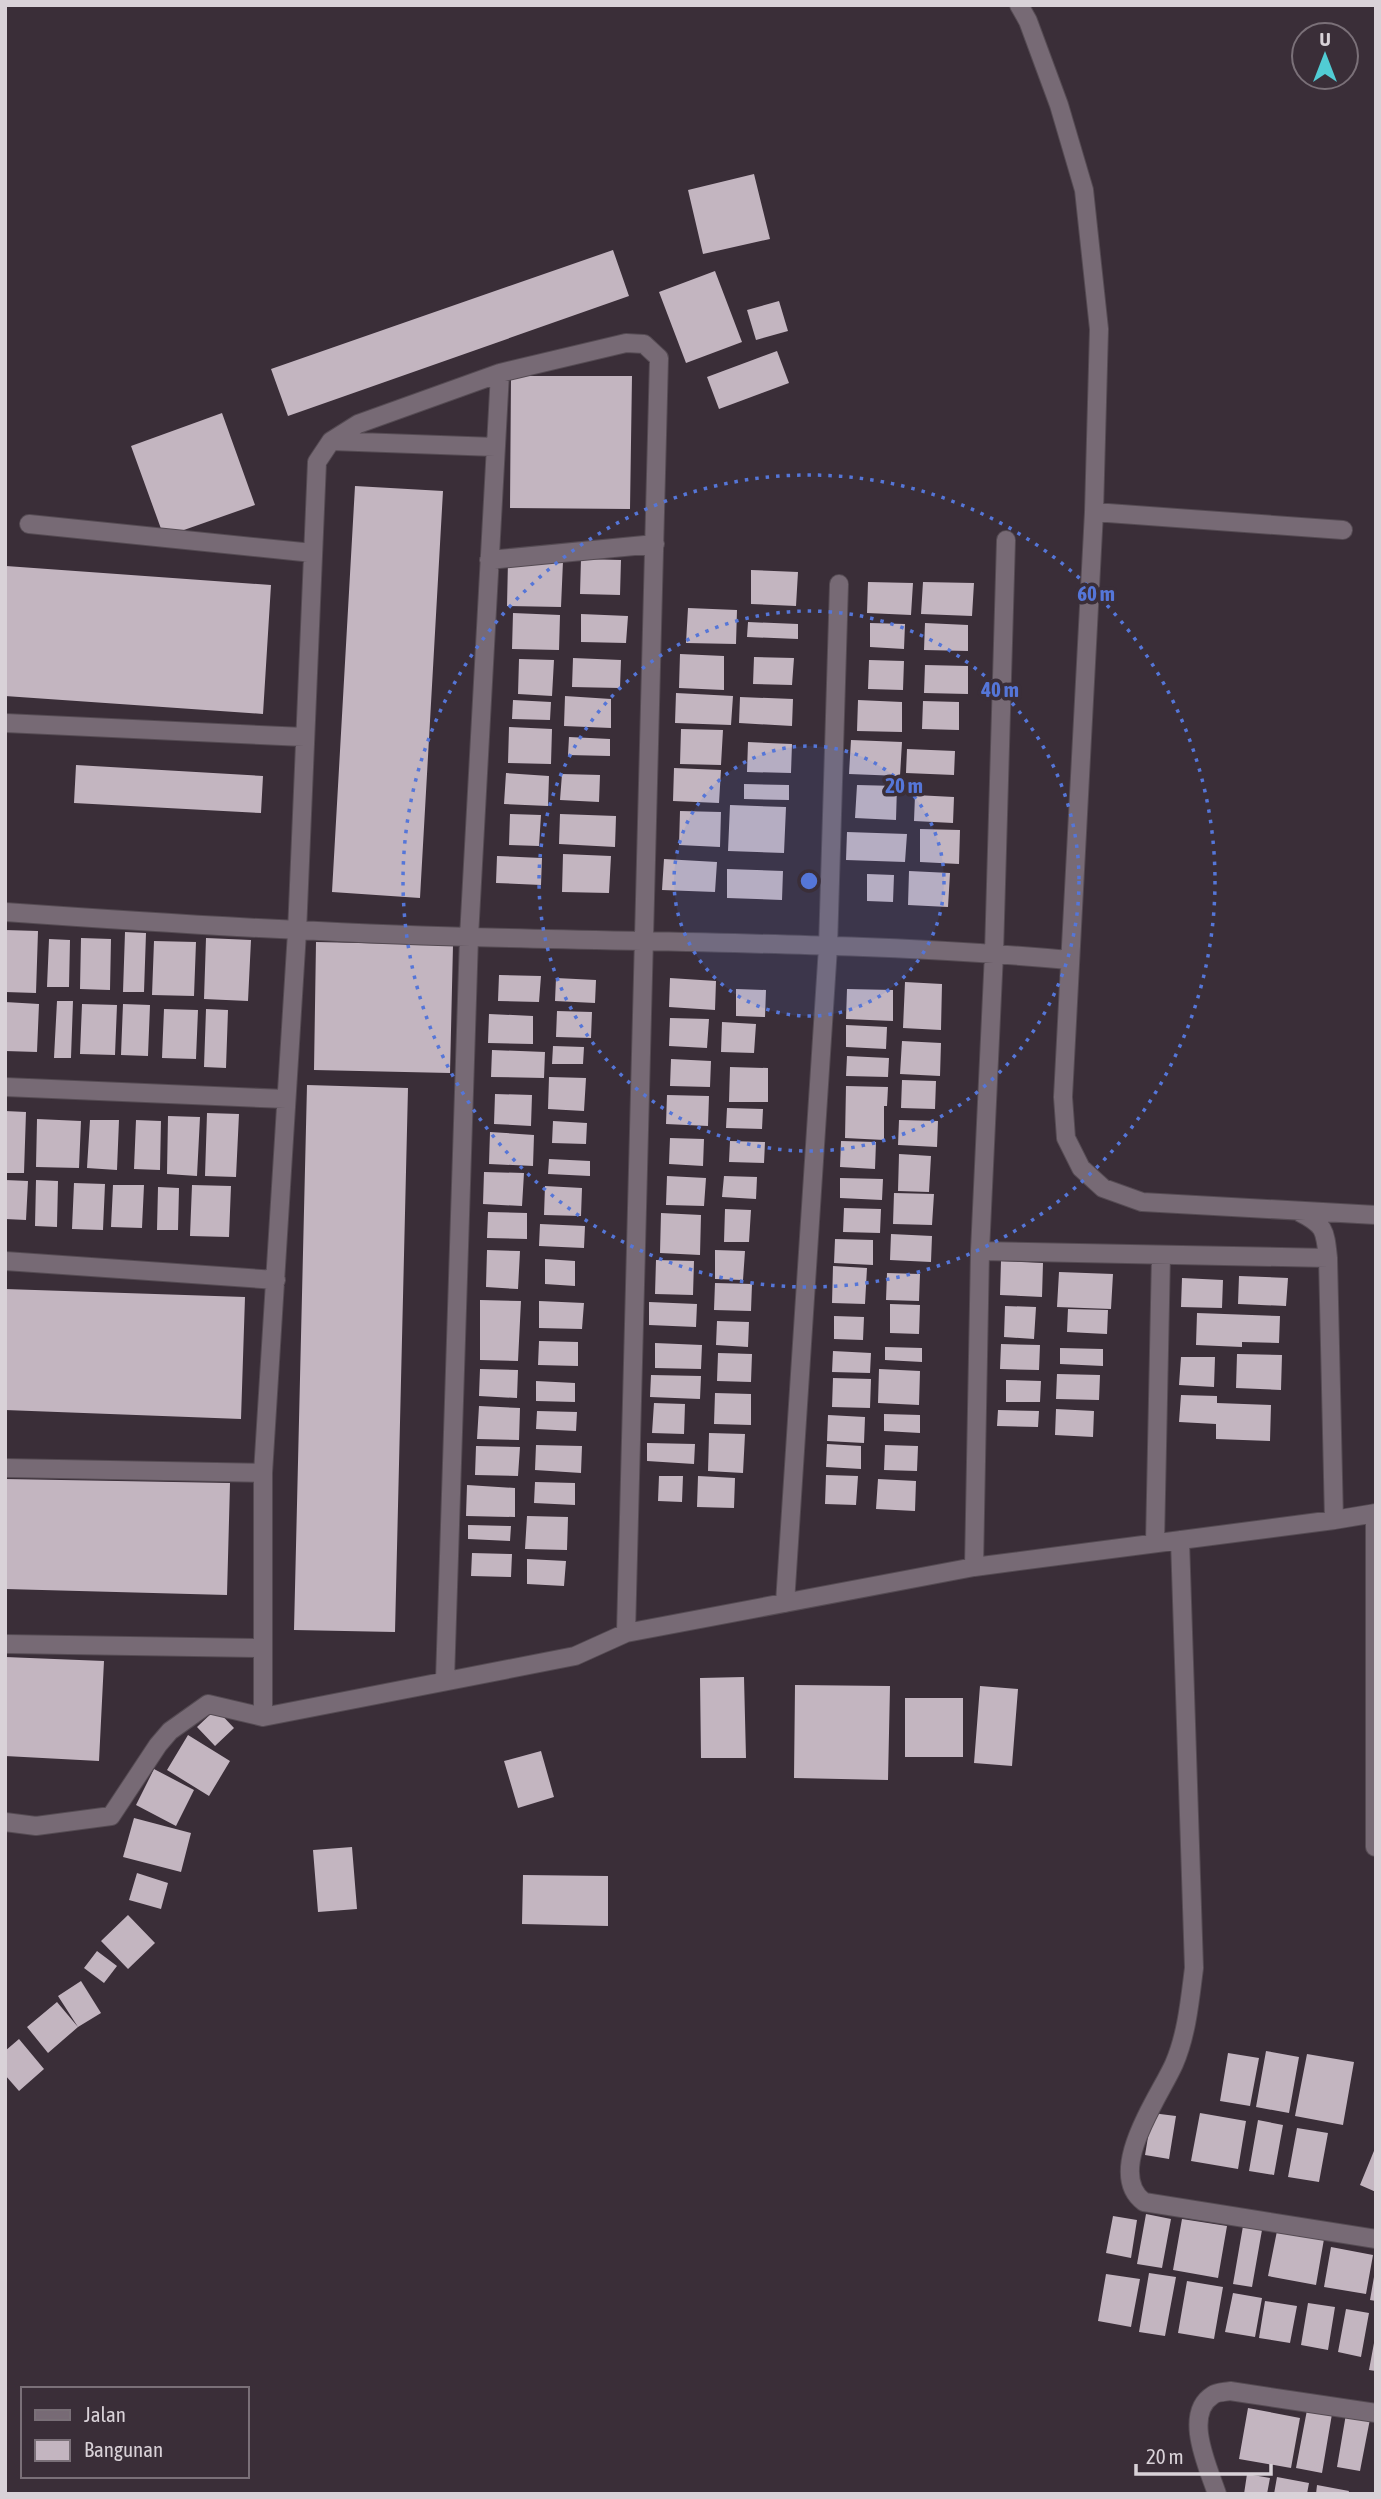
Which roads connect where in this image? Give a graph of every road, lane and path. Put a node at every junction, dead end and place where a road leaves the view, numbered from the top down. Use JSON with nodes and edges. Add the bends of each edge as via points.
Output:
{"nodes":[{"id":1,"x":1018,"y":5,"type":"edge"},
{"id":2,"x":500,"y":373,"type":"junction"},
{"id":3,"x":331,"y":441,"type":"junction"},
{"id":4,"x":495,"y":447,"type":"junction"},
{"id":5,"x":1094,"y":512,"type":"junction"},
{"id":6,"x":29,"y":524,"type":"dead end"},
{"id":7,"x":1343,"y":530,"type":"dead end"},
{"id":8,"x":1006,"y":540,"type":"dead end"},
{"id":9,"x":655,"y":544,"type":"junction"},
{"id":10,"x":313,"y":553,"type":"junction"},
{"id":11,"x":489,"y":559,"type":"junction"},
{"id":12,"x":839,"y":584,"type":"dead end"},
{"id":13,"x":5,"y":723,"type":"edge"},
{"id":14,"x":304,"y":737,"type":"junction"},
{"id":15,"x":5,"y":912,"type":"edge"},
{"id":16,"x":297,"y":932,"type":"junction"},
{"id":17,"x":469,"y":937,"type":"junction"},
{"id":18,"x":645,"y":942,"type":"junction"},
{"id":19,"x":828,"y":947,"type":"junction"},
{"id":20,"x":994,"y":953,"type":"junction"},
{"id":21,"x":1069,"y":960,"type":"junction"},
{"id":22,"x":5,"y":1087,"type":"edge"},
{"id":23,"x":286,"y":1099,"type":"junction"},
{"id":24,"x":1292,"y":1209,"type":"junction"},
{"id":25,"x":1376,"y":1215,"type":"edge"},
{"id":26,"x":980,"y":1251,"type":"junction"},
{"id":27,"x":1161,"y":1255,"type":"junction"},
{"id":28,"x":1328,"y":1258,"type":"junction"},
{"id":29,"x":5,"y":1261,"type":"edge"},
{"id":30,"x":276,"y":1280,"type":"junction"},
{"id":31,"x":5,"y":1468,"type":"edge"},
{"id":32,"x":262,"y":1473,"type":"junction"},
{"id":33,"x":1375,"y":1513,"type":"edge"},
{"id":34,"x":1334,"y":1520,"type":"junction"},
{"id":35,"x":1180,"y":1540,"type":"junction"},
{"id":36,"x":1155,"y":1543,"type":"junction"},
{"id":37,"x":974,"y":1567,"type":"junction"},
{"id":38,"x":785,"y":1604,"type":"junction"},
{"id":39,"x":625,"y":1633,"type":"junction"},
{"id":40,"x":5,"y":1644,"type":"edge"},
{"id":41,"x":262,"y":1648,"type":"junction"},
{"id":42,"x":445,"y":1680,"type":"junction"},
{"id":43,"x":262,"y":1717,"type":"junction"},
{"id":44,"x":5,"y":1822,"type":"edge"},
{"id":45,"x":1376,"y":1847,"type":"edge"},
{"id":46,"x":1376,"y":2239,"type":"edge"},
{"id":47,"x":1376,"y":2413,"type":"edge"},
{"id":48,"x":1217,"y":2494,"type":"edge"}],
"edges":[{"from":1,"to":5,"type":"street","via":[[1059,105],[1084,190],[1098,329]]},
{"from":2,"to":3,"type":"street","via":[[358,424]]},
{"from":2,"to":4,"type":"street"},
{"from":2,"to":9,"type":"street","via":[[625,343],[644,344],[659,358]]},
{"from":3,"to":4,"type":"street"},
{"from":3,"to":10,"type":"street","via":[[317,461]]},
{"from":4,"to":11,"type":"street"},
{"from":5,"to":7,"type":"street"},
{"from":5,"to":21,"type":"street"},
{"from":6,"to":10,"type":"street"},
{"from":8,"to":20,"type":"street"},
{"from":9,"to":11,"type":"street"},
{"from":9,"to":18,"type":"street"},
{"from":10,"to":14,"type":"street"},
{"from":11,"to":17,"type":"street"},
{"from":12,"to":19,"type":"street"},
{"from":13,"to":14,"type":"street"},
{"from":14,"to":16,"type":"street"},
{"from":15,"to":16,"type":"street"},
{"from":16,"to":17,"type":"street"},
{"from":16,"to":23,"type":"street"},
{"from":17,"to":18,"type":"street"},
{"from":17,"to":42,"type":"street"},
{"from":18,"to":19,"type":"street"},
{"from":18,"to":39,"type":"street"},
{"from":19,"to":20,"type":"street"},
{"from":19,"to":38,"type":"street"},
{"from":20,"to":21,"type":"street"},
{"from":20,"to":26,"type":"street"},
{"from":21,"to":24,"type":"street","via":[[1063,1097],[1066,1138],[1081,1168],[1103,1188],[1142,1202]]},
{"from":22,"to":23,"type":"street"},
{"from":23,"to":30,"type":"street"},
{"from":24,"to":25,"type":"street"},
{"from":24,"to":28,"type":"street","via":[[1323,1229]]},
{"from":26,"to":27,"type":"street"},
{"from":26,"to":37,"type":"street"},
{"from":27,"to":28,"type":"street"},
{"from":27,"to":36,"type":"street"},
{"from":28,"to":34,"type":"street"},
{"from":29,"to":30,"type":"street"},
{"from":30,"to":32,"type":"street"},
{"from":31,"to":32,"type":"street"},
{"from":32,"to":41,"type":"street"},
{"from":33,"to":34,"type":"street"},
{"from":33,"to":45,"type":"street"},
{"from":34,"to":35,"type":"street"},
{"from":35,"to":36,"type":"street"},
{"from":35,"to":46,"type":"street","via":[[1194,1968],[1178,2051],[1138,2137],[1130,2180],[1135,2195],[1144,2202]]},
{"from":36,"to":37,"type":"street"},
{"from":37,"to":38,"type":"street"},
{"from":38,"to":39,"type":"street"},
{"from":39,"to":42,"type":"street","via":[[575,1656]]},
{"from":40,"to":41,"type":"street"},
{"from":41,"to":43,"type":"street"},
{"from":42,"to":43,"type":"street"},
{"from":43,"to":44,"type":"street","via":[[208,1704],[170,1731],[108,1817],[36,1826]]},
{"from":47,"to":48,"type":"street","via":[[1230,2391],[1213,2395],[1199,2419],[1200,2445]]}]}
